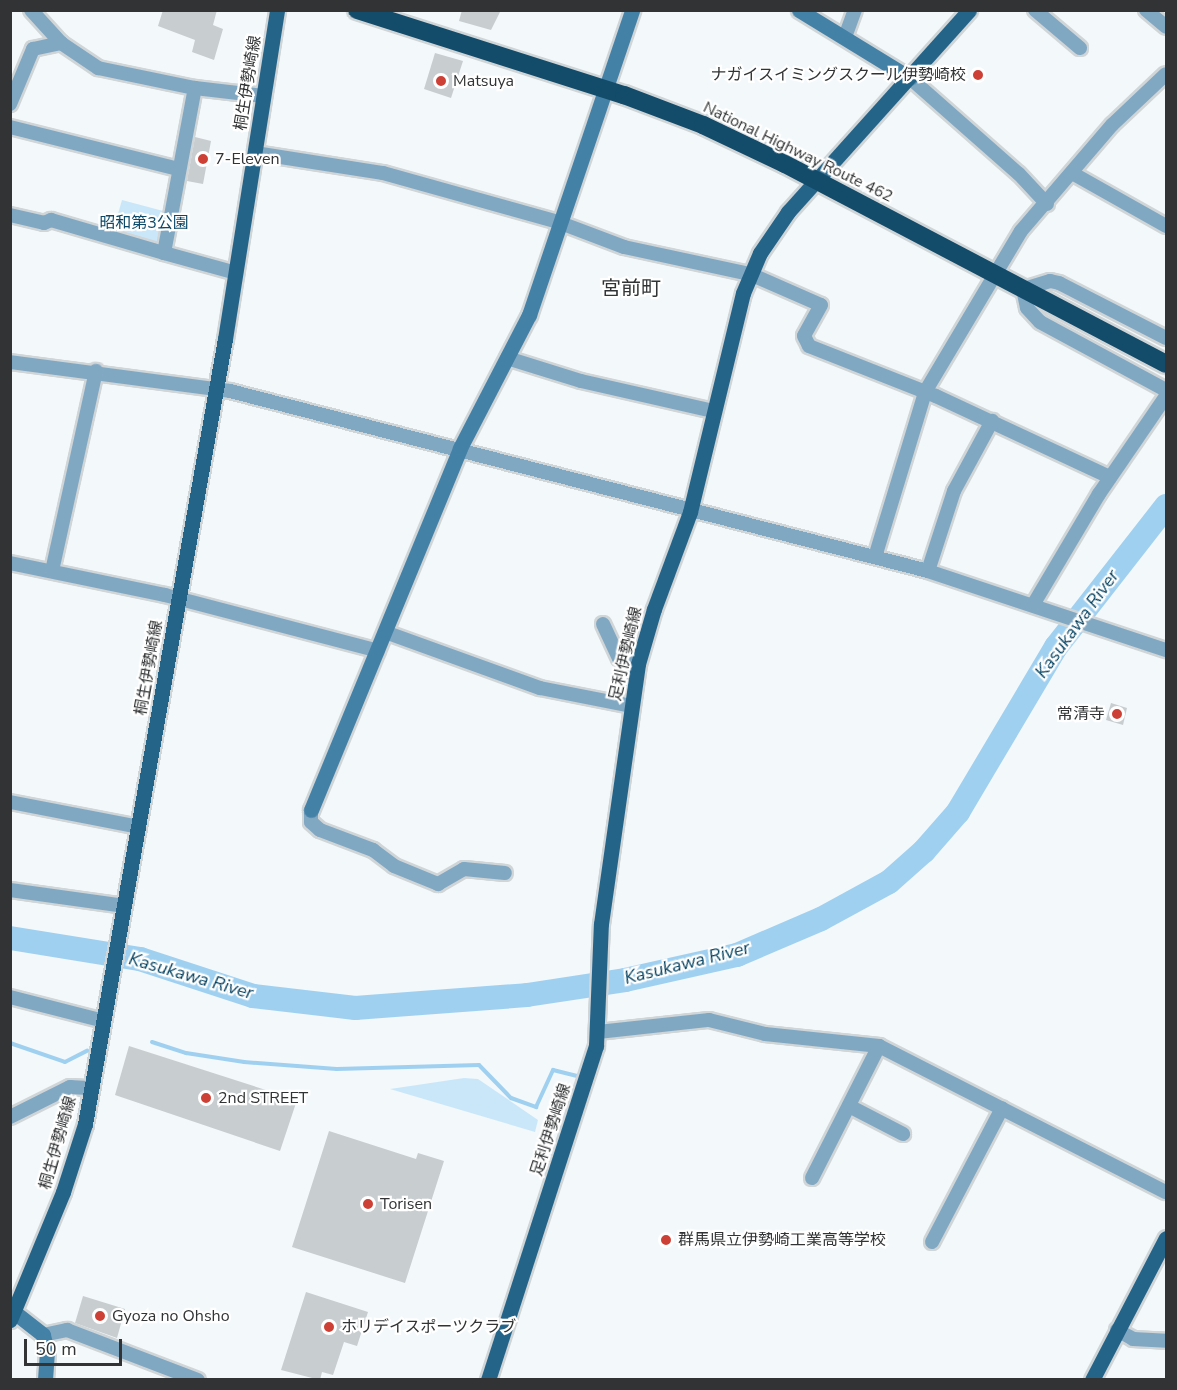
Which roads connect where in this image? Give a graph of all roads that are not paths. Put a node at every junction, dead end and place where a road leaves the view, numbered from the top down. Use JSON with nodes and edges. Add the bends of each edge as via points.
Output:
{"nodes":[{"id":1,"x":32,"y":10,"type":"edge"},
{"id":2,"x":277,"y":10,"type":"edge"},
{"id":3,"x":357,"y":10,"type":"edge"},
{"id":4,"x":632,"y":10,"type":"edge"},
{"id":5,"x":799,"y":10,"type":"edge"},
{"id":6,"x":855,"y":10,"type":"edge"},
{"id":7,"x":969,"y":10,"type":"edge"},
{"id":8,"x":1035,"y":10,"type":"edge"},
{"id":9,"x":1146,"y":10,"type":"edge"},
{"id":10,"x":1167,"y":27,"type":"edge"},
{"id":11,"x":845,"y":37,"type":"junction"},
{"id":12,"x":61,"y":43,"type":"junction"},
{"id":13,"x":1080,"y":48,"type":"dead end"},
{"id":14,"x":1167,"y":74,"type":"edge"},
{"id":15,"x":910,"y":78,"type":"junction"},
{"id":16,"x":195,"y":88,"type":"junction"},
{"id":17,"x":605,"y":89,"type":"junction"},
{"id":18,"x":264,"y":96,"type":"junction"},
{"id":19,"x":10,"y":104,"type":"edge"},
{"id":20,"x":10,"y":127,"type":"edge"},
{"id":21,"x":255,"y":153,"type":"junction"},
{"id":22,"x":179,"y":169,"type":"junction"},
{"id":23,"x":1072,"y":173,"type":"junction"},
{"id":24,"x":816,"y":180,"type":"junction"},
{"id":25,"x":1047,"y":204,"type":"junction"},
{"id":26,"x":10,"y":215,"type":"edge"},
{"id":27,"x":558,"y":222,"type":"junction"},
{"id":28,"x":1167,"y":226,"type":"edge"},
{"id":29,"x":164,"y":253,"type":"junction"},
{"id":30,"x":236,"y":273,"type":"junction"},
{"id":31,"x":750,"y":274,"type":"junction"},
{"id":32,"x":998,"y":275,"type":"junction"},
{"id":33,"x":1023,"y":289,"type":"junction"},
{"id":34,"x":1167,"y":338,"type":"edge"},
{"id":35,"x":507,"y":358,"type":"junction"},
{"id":36,"x":10,"y":362,"type":"edge"},
{"id":37,"x":1167,"y":364,"type":"edge"},
{"id":38,"x":96,"y":371,"type":"junction"},
{"id":39,"x":215,"y":388,"type":"junction"},
{"id":40,"x":1167,"y":390,"type":"edge"},
{"id":41,"x":926,"y":392,"type":"junction"},
{"id":42,"x":1167,"y":396,"type":"edge"},
{"id":43,"x":713,"y":411,"type":"junction"},
{"id":44,"x":992,"y":421,"type":"junction"},
{"id":45,"x":460,"y":448,"type":"junction"},
{"id":46,"x":1110,"y":477,"type":"junction"},
{"id":47,"x":690,"y":512,"type":"junction"},
{"id":48,"x":875,"y":557,"type":"junction"},
{"id":49,"x":10,"y":563,"type":"edge"},
{"id":50,"x":52,"y":571,"type":"junction"},
{"id":51,"x":928,"y":571,"type":"junction"},
{"id":52,"x":179,"y":599,"type":"junction"},
{"id":53,"x":1036,"y":607,"type":"junction"},
{"id":54,"x":603,"y":624,"type":"dead end"},
{"id":55,"x":385,"y":632,"type":"junction"},
{"id":56,"x":1167,"y":650,"type":"edge"},
{"id":57,"x":378,"y":651,"type":"junction"},
{"id":58,"x":638,"y":664,"type":"junction"},
{"id":59,"x":632,"y":706,"type":"junction"},
{"id":60,"x":10,"y":802,"type":"edge"},
{"id":61,"x":311,"y":810,"type":"joint"},
{"id":62,"x":139,"y":826,"type":"junction"},
{"id":63,"x":505,"y":873,"type":"dead end"},
{"id":64,"x":10,"y":890,"type":"edge"},
{"id":65,"x":124,"y":908,"type":"junction"},
{"id":66,"x":10,"y":997,"type":"edge"},
{"id":67,"x":104,"y":1018,"type":"junction"},
{"id":68,"x":598,"y":1030,"type":"junction"},
{"id":69,"x":879,"y":1046,"type":"junction"},
{"id":70,"x":92,"y":1088,"type":"junction"},
{"id":71,"x":849,"y":1106,"type":"junction"},
{"id":72,"x":1002,"y":1108,"type":"junction"},
{"id":73,"x":10,"y":1117,"type":"edge"},
{"id":74,"x":903,"y":1134,"type":"dead end"},
{"id":75,"x":812,"y":1178,"type":"dead end"},
{"id":76,"x":1167,"y":1192,"type":"edge"},
{"id":77,"x":1167,"y":1238,"type":"edge"},
{"id":78,"x":932,"y":1242,"type":"dead end"},
{"id":79,"x":12,"y":1314,"type":"edge"},
{"id":80,"x":1117,"y":1330,"type":"junction"},
{"id":81,"x":43,"y":1335,"type":"junction"},
{"id":82,"x":1167,"y":1341,"type":"edge"},
{"id":83,"x":196,"y":1379,"type":"edge"},
{"id":84,"x":45,"y":1380,"type":"edge"},
{"id":85,"x":488,"y":1380,"type":"edge"},
{"id":86,"x":1092,"y":1380,"type":"edge"}],
"edges":[{"from":1,"to":12,"type":"street"},
{"from":2,"to":18,"type":"main road","name":"桐生伊勢崎線"},
{"from":3,"to":17,"type":"highway","name":"National Highway Route 462"},
{"from":4,"to":17,"type":"street"},
{"from":5,"to":11,"type":"street"},
{"from":6,"to":11,"type":"street"},
{"from":7,"to":15,"type":"main road","name":"足利伊勢崎線"},
{"from":8,"to":13,"type":"street"},
{"from":9,"to":10,"type":"street"},
{"from":11,"to":15,"type":"street"},
{"from":12,"to":16,"type":"street","via":[[98,68]]},
{"from":12,"to":19,"type":"street","via":[[33,49]]},
{"from":14,"to":23,"type":"street","via":[[1112,125]]},
{"from":15,"to":24,"type":"main road","name":"足利伊勢崎線"},
{"from":15,"to":25,"type":"street"},
{"from":16,"to":18,"type":"street"},
{"from":16,"to":22,"type":"street"},
{"from":17,"to":24,"type":"highway","name":"National Highway Route 462","via":[[703,125]]},
{"from":17,"to":27,"type":"street"},
{"from":18,"to":21,"type":"main road","name":"桐生伊勢崎線"},
{"from":20,"to":22,"type":"street"},
{"from":21,"to":27,"type":"street","via":[[383,173]]},
{"from":21,"to":30,"type":"main road","name":"桐生伊勢崎線"},
{"from":22,"to":29,"type":"street"},
{"from":23,"to":25,"type":"street"},
{"from":23,"to":28,"type":"street"},
{"from":24,"to":31,"type":"main road","name":"足利伊勢崎線","via":[[778,225]]},
{"from":24,"to":32,"type":"highway","name":"National Highway Route 462"},
{"from":25,"to":32,"type":"street","via":[[1021,231]]},
{"from":26,"to":29,"type":"street","via":[[44,223],[51,220]]},
{"from":27,"to":31,"type":"street","via":[[624,247]]},
{"from":27,"to":35,"type":"street","via":[[529,315]]},
{"from":29,"to":30,"type":"street"},
{"from":30,"to":39,"type":"main road","name":"桐生伊勢崎線"},
{"from":31,"to":41,"type":"street","via":[[821,305],[804,336],[809,346]]},
{"from":31,"to":43,"type":"main road","name":"足利伊勢崎線"},
{"from":32,"to":33,"type":"highway","name":"National Highway Route 462"},
{"from":32,"to":41,"type":"street"},
{"from":33,"to":34,"type":"street","via":[[1045,282],[1059,284]]},
{"from":33,"to":37,"type":"highway","name":"National Highway Route 462"},
{"from":33,"to":40,"type":"street","via":[[1032,316]]},
{"from":35,"to":43,"type":"street","via":[[581,381]]},
{"from":35,"to":45,"type":"street"},
{"from":36,"to":38,"type":"street"},
{"from":38,"to":39,"type":"street"},
{"from":38,"to":50,"type":"street"},
{"from":39,"to":45,"type":"street"},
{"from":39,"to":52,"type":"main road","name":"桐生伊勢崎線"},
{"from":41,"to":44,"type":"street"},
{"from":41,"to":48,"type":"street"},
{"from":42,"to":46,"type":"street"},
{"from":43,"to":47,"type":"main road","name":"足利伊勢崎線"},
{"from":44,"to":46,"type":"street"},
{"from":44,"to":51,"type":"street","via":[[954,491]]},
{"from":45,"to":47,"type":"street"},
{"from":45,"to":55,"type":"street"},
{"from":46,"to":53,"type":"street"},
{"from":47,"to":48,"type":"street"},
{"from":47,"to":58,"type":"main road","name":"足利伊勢崎線"},
{"from":48,"to":51,"type":"street"},
{"from":49,"to":50,"type":"street"},
{"from":50,"to":52,"type":"street"},
{"from":51,"to":53,"type":"street"},
{"from":52,"to":57,"type":"street"},
{"from":52,"to":62,"type":"main road","name":"桐生伊勢崎線"},
{"from":53,"to":56,"type":"street"},
{"from":54,"to":58,"type":"street","via":[[619,658]]},
{"from":55,"to":57,"type":"street"},
{"from":55,"to":59,"type":"street","via":[[540,688]]},
{"from":57,"to":61,"type":"street"},
{"from":58,"to":59,"type":"main road","name":"足利伊勢崎線"},
{"from":59,"to":68,"type":"main road","name":"足利伊勢崎線","via":[[600,929]]},
{"from":60,"to":62,"type":"street"},
{"from":61,"to":63,"type":"street","via":[[311,822],[320,830],[373,850],[394,866],[438,884],[464,869]]},
{"from":62,"to":65,"type":"main road","name":"桐生伊勢崎線"},
{"from":64,"to":65,"type":"street"},
{"from":65,"to":67,"type":"main road","name":"桐生伊勢崎線"},
{"from":66,"to":67,"type":"street"},
{"from":67,"to":70,"type":"main road","name":"桐生伊勢崎線"},
{"from":68,"to":69,"type":"street","via":[[709,1020],[765,1034]]},
{"from":68,"to":85,"type":"main road","name":"足利伊勢崎線","via":[[589,1071]]},
{"from":69,"to":71,"type":"street"},
{"from":69,"to":72,"type":"street"},
{"from":70,"to":73,"type":"street","via":[[70,1087]]},
{"from":70,"to":79,"type":"main road","name":"桐生伊勢崎線","via":[[63,1192]]},
{"from":71,"to":74,"type":"street"},
{"from":71,"to":75,"type":"street"},
{"from":72,"to":76,"type":"street"},
{"from":72,"to":78,"type":"street"},
{"from":77,"to":80,"type":"main road"},
{"from":79,"to":81,"type":"street"},
{"from":80,"to":82,"type":"street","via":[[1133,1339]]},
{"from":80,"to":86,"type":"main road"},
{"from":81,"to":83,"type":"street","via":[[68,1330]]},
{"from":81,"to":84,"type":"street","via":[[47,1351]]}]}
